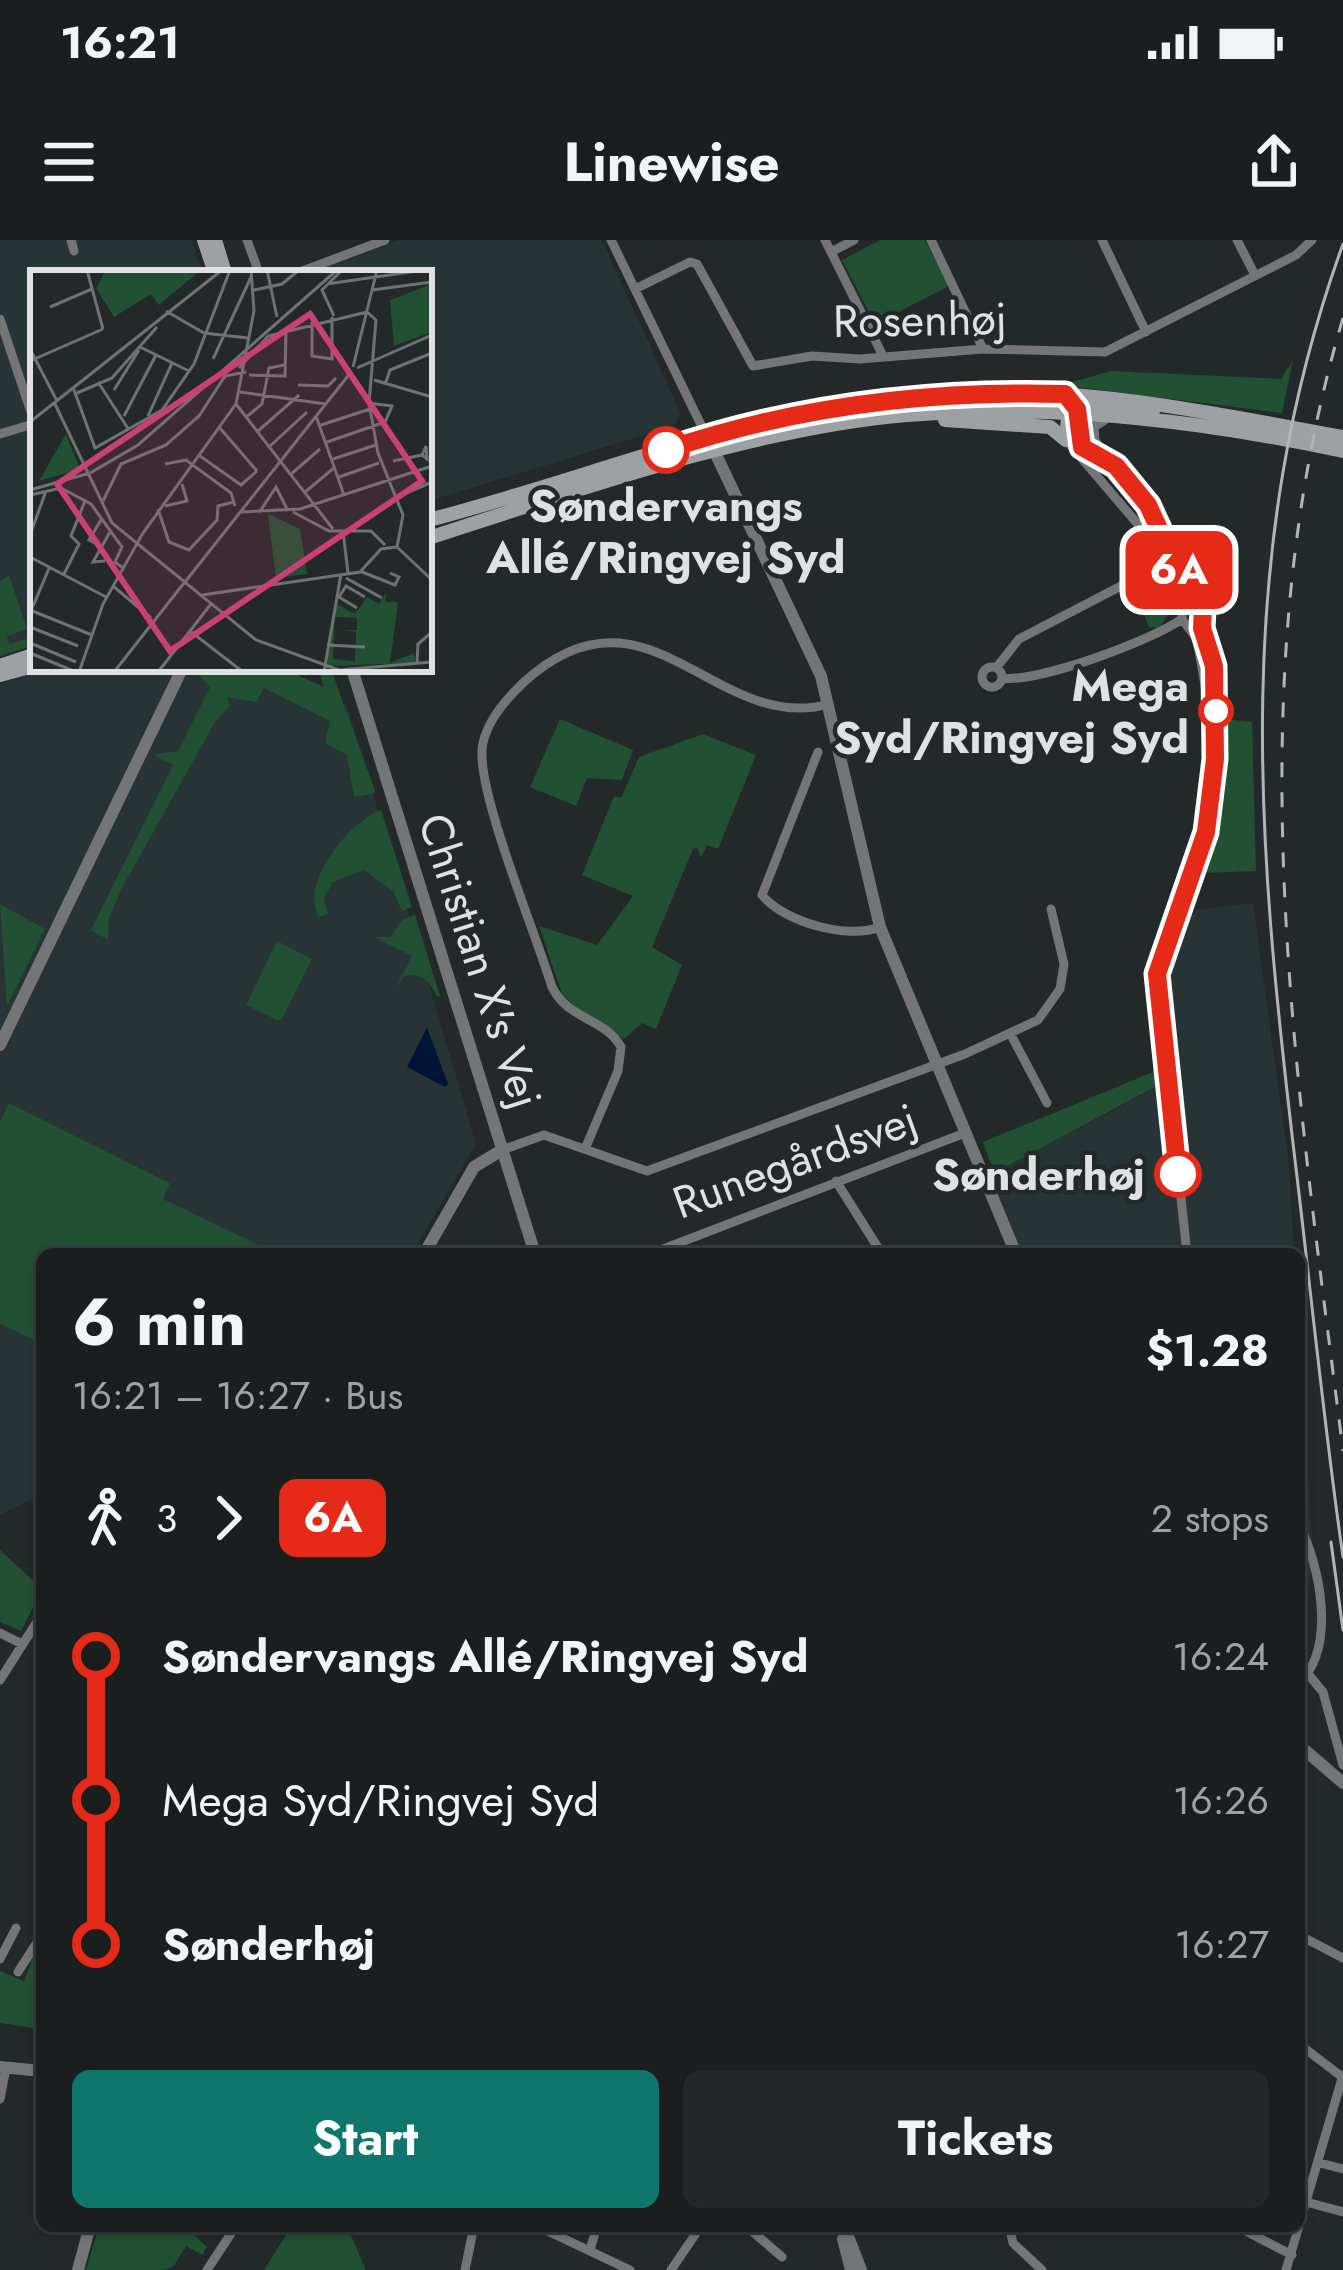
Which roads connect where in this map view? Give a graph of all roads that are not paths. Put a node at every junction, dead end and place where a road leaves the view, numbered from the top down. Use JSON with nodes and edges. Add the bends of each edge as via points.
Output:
{"nodes":[{"id":1,"x":204,"y":240,"type":"edge"},
{"id":2,"x":214,"y":240,"type":"edge"},
{"id":3,"x":247,"y":240,"type":"edge"},
{"id":4,"x":385,"y":240,"type":"edge"},
{"id":5,"x":610,"y":240,"type":"edge"},
{"id":6,"x":825,"y":240,"type":"edge"},
{"id":7,"x":854,"y":240,"type":"edge"},
{"id":8,"x":931,"y":240,"type":"edge"},
{"id":9,"x":1102,"y":240,"type":"edge"},
{"id":10,"x":1237,"y":240,"type":"edge"},
{"id":11,"x":1312,"y":240,"type":"edge"},
{"id":12,"x":831,"y":252,"type":"junction"},
{"id":13,"x":214,"y":270,"type":"edge"},
{"id":14,"x":224,"y":270,"type":"edge"},
{"id":15,"x":258,"y":270,"type":"edge"},
{"id":16,"x":305,"y":270,"type":"edge"},
{"id":17,"x":1256,"y":275,"type":"junction"},
{"id":18,"x":635,"y":290,"type":"junction"},
{"id":19,"x":0,"y":319,"type":"edge"},
{"id":20,"x":1145,"y":332,"type":"junction"},
{"id":21,"x":983,"y":349,"type":"junction"},
{"id":22,"x":884,"y":356,"type":"junction"},
{"id":23,"x":1065,"y":394,"type":"junction"},
{"id":24,"x":30,"y":412,"type":"edge"},
{"id":25,"x":1074,"y":414,"type":"junction"},
{"id":26,"x":908,"y":415,"type":"junction"},
{"id":27,"x":1105,"y":419,"type":"junction"},
{"id":28,"x":1248,"y":419,"type":"junction"},
{"id":29,"x":30,"y":422,"type":"edge"},
{"id":30,"x":0,"y":434,"type":"edge"},
{"id":31,"x":707,"y":437,"type":"junction"},
{"id":32,"x":1343,"y":437,"type":"edge"},
{"id":33,"x":1066,"y":440,"type":"junction"},
{"id":34,"x":1343,"y":451,"type":"edge"},
{"id":35,"x":715,"y":452,"type":"junction"},
{"id":36,"x":1116,"y":466,"type":"junction"},
{"id":37,"x":432,"y":519,"type":"edge"},
{"id":38,"x":1147,"y":533,"type":"junction"},
{"id":39,"x":432,"y":537,"type":"edge"},
{"id":40,"x":1196,"y":602,"type":"junction"},
{"id":41,"x":1183,"y":606,"type":"junction"},
{"id":42,"x":1202,"y":618,"type":"junction"},
{"id":43,"x":1185,"y":622,"type":"junction"},
{"id":44,"x":30,"y":656,"type":"edge"},
{"id":45,"x":30,"y":666,"type":"edge"},
{"id":46,"x":0,"y":670,"type":"edge"},
{"id":47,"x":181,"y":672,"type":"edge"},
{"id":48,"x":343,"y":672,"type":"edge"},
{"id":49,"x":352,"y":672,"type":"edge"},
{"id":50,"x":354,"y":691,"type":"junction"},
{"id":51,"x":829,"y":704,"type":"junction"},
{"id":52,"x":1215,"y":736,"type":"junction"},
{"id":53,"x":818,"y":752,"type":"dead end"},
{"id":54,"x":1051,"y":909,"type":"dead end"},
{"id":55,"x":880,"y":927,"type":"junction"},
{"id":56,"x":1010,"y":1033,"type":"junction"},
{"id":57,"x":0,"y":1045,"type":"edge"},
{"id":58,"x":938,"y":1065,"type":"junction"},
{"id":59,"x":1047,"y":1103,"type":"dead end"},
{"id":60,"x":965,"y":1133,"type":"junction"},
{"id":61,"x":585,"y":1149,"type":"junction"},
{"id":62,"x":502,"y":1150,"type":"junction"},
{"id":63,"x":836,"y":1180,"type":"junction"},
{"id":64,"x":433,"y":1248,"type":"edge"},
{"id":65,"x":533,"y":1248,"type":"edge"},
{"id":66,"x":665,"y":1248,"type":"edge"},
{"id":67,"x":878,"y":1248,"type":"edge"},
{"id":68,"x":1013,"y":1248,"type":"edge"},
{"id":69,"x":1186,"y":1248,"type":"edge"},
{"id":70,"x":1305,"y":1537,"type":"edge"},
{"id":71,"x":36,"y":1623,"type":"edge"},
{"id":72,"x":0,"y":1633,"type":"edge"},
{"id":73,"x":22,"y":1644,"type":"junction"},
{"id":74,"x":1305,"y":1675,"type":"edge"},
{"id":75,"x":1305,"y":1679,"type":"edge"},
{"id":76,"x":0,"y":1680,"type":"edge"},
{"id":77,"x":1305,"y":1750,"type":"edge"},
{"id":78,"x":1343,"y":1764,"type":"edge"},
{"id":79,"x":1343,"y":1783,"type":"edge"},
{"id":80,"x":16,"y":1928,"type":"dead end"},
{"id":81,"x":1305,"y":1938,"type":"edge"},
{"id":82,"x":36,"y":1944,"type":"edge"},
{"id":83,"x":1343,"y":1958,"type":"edge"},
{"id":84,"x":0,"y":1960,"type":"edge"},
{"id":85,"x":18,"y":1972,"type":"dead end"},
{"id":86,"x":1305,"y":2048,"type":"edge"},
{"id":87,"x":3,"y":2067,"type":"edge"},
{"id":88,"x":36,"y":2071,"type":"edge"},
{"id":89,"x":1343,"y":2076,"type":"edge"},
{"id":90,"x":0,"y":2099,"type":"edge"},
{"id":91,"x":1320,"y":2163,"type":"junction"},
{"id":92,"x":1343,"y":2169,"type":"edge"},
{"id":93,"x":1310,"y":2203,"type":"junction"},
{"id":94,"x":1343,"y":2212,"type":"edge"},
{"id":95,"x":1305,"y":2217,"type":"edge"},
{"id":96,"x":88,"y":2232,"type":"edge"},
{"id":97,"x":232,"y":2232,"type":"edge"},
{"id":98,"x":473,"y":2232,"type":"edge"},
{"id":99,"x":550,"y":2232,"type":"edge"},
{"id":100,"x":595,"y":2232,"type":"edge"},
{"id":101,"x":696,"y":2232,"type":"edge"},
{"id":102,"x":753,"y":2232,"type":"edge"},
{"id":103,"x":844,"y":2232,"type":"edge"},
{"id":104,"x":845,"y":2232,"type":"edge"},
{"id":105,"x":1010,"y":2232,"type":"edge"},
{"id":106,"x":1245,"y":2232,"type":"edge"},
{"id":107,"x":1300,"y":2232,"type":"edge"},
{"id":108,"x":590,"y":2250,"type":"junction"},
{"id":109,"x":1292,"y":2255,"type":"junction"},
{"id":110,"x":782,"y":2257,"type":"dead end"},
{"id":111,"x":78,"y":2270,"type":"edge"},
{"id":112,"x":207,"y":2270,"type":"edge"},
{"id":113,"x":465,"y":2270,"type":"edge"},
{"id":114,"x":629,"y":2270,"type":"edge"},
{"id":115,"x":671,"y":2270,"type":"edge"},
{"id":116,"x":850,"y":2270,"type":"edge"},
{"id":117,"x":861,"y":2270,"type":"edge"},
{"id":118,"x":1042,"y":2270,"type":"edge"},
{"id":119,"x":1286,"y":2270,"type":"edge"}],
"edges":[{"from":1,"to":13,"type":"main road"},
{"from":2,"to":14,"type":"main road"},
{"from":3,"to":15,"type":"street"},
{"from":4,"to":16,"type":"street"},
{"from":5,"to":18,"type":"street"},
{"from":6,"to":12,"type":"street"},
{"from":7,"to":12,"type":"street"},
{"from":8,"to":21,"type":"street"},
{"from":9,"to":20,"type":"street"},
{"from":10,"to":17,"type":"street"},
{"from":11,"to":17,"type":"street","name":"Rosenhøj"},
{"from":12,"to":22,"type":"street"},
{"from":17,"to":20,"type":"street","name":"Rosenhøj"},
{"from":18,"to":22,"type":"street","name":"Rosenhøj","via":[[697,265],[753,365]]},
{"from":18,"to":31,"type":"street"},
{"from":19,"to":24,"type":"street"},
{"from":20,"to":21,"type":"street","name":"Rosenhøj","via":[[1105,352]]},
{"from":21,"to":22,"type":"street","name":"Rosenhøj"},
{"from":23,"to":25,"type":"street"},
{"from":23,"to":28,"type":"main road"},
{"from":23,"to":31,"type":"main road","via":[[924,394]]},
{"from":25,"to":26,"type":"main road"},
{"from":25,"to":27,"type":"main road"},
{"from":25,"to":28,"type":"main road"},
{"from":25,"to":33,"type":"main road"},
{"from":25,"to":36,"type":"street","via":[[1084,449]]},
{"from":26,"to":33,"type":"main road","via":[[1048,427]]},
{"from":26,"to":35,"type":"main road"},
{"from":27,"to":34,"type":"main road","via":[[1241,431]]},
{"from":27,"to":36,"type":"street","via":[[1094,438]]},
{"from":28,"to":32,"type":"main road"},
{"from":29,"to":30,"type":"street"},
{"from":31,"to":35,"type":"street"},
{"from":31,"to":37,"type":"main road"},
{"from":33,"to":38,"type":"street"},
{"from":35,"to":39,"type":"main road"},
{"from":35,"to":51,"type":"street"},
{"from":36,"to":40,"type":"street","via":[[1156,518]]},
{"from":38,"to":41,"type":"street"},
{"from":38,"to":43,"type":"street","via":[[1156,555],[1148,572],[1019,639],[999,673],[1034,675]]},
{"from":40,"to":41,"type":"street"},
{"from":40,"to":42,"type":"street"},
{"from":41,"to":43,"type":"street"},
{"from":42,"to":43,"type":"street"},
{"from":42,"to":52,"type":"street","via":[[1214,666]]},
{"from":43,"to":52,"type":"street","via":[[1197,639]]},
{"from":44,"to":46,"type":"main road"},
{"from":45,"to":46,"type":"main road"},
{"from":47,"to":57,"type":"street"},
{"from":48,"to":50,"type":"street","name":"Christian X's Vej"},
{"from":49,"to":50,"type":"street","name":"Christian X's Vej"},
{"from":50,"to":62,"type":"street","name":"Christian X's Vej"},
{"from":51,"to":55,"type":"street"},
{"from":51,"to":61,"type":"street","via":[[784,707],[604,640],[555,656],[491,722],[483,768],[552,987],[568,1011],[608,1030],[621,1047]]},
{"from":52,"to":69,"type":"street","via":[[1206,832],[1157,974]]},
{"from":53,"to":55,"type":"street","via":[[762,895],[845,934]]},
{"from":54,"to":56,"type":"street","via":[[1064,964],[1060,989],[1038,1020]]},
{"from":55,"to":58,"type":"street"},
{"from":56,"to":58,"type":"street"},
{"from":56,"to":59,"type":"street"},
{"from":58,"to":60,"type":"street"},
{"from":58,"to":61,"type":"street","via":[[656,1168],[639,1171]]},
{"from":60,"to":63,"type":"street","name":"Runegårdsvej"},
{"from":60,"to":68,"type":"street"},
{"from":61,"to":62,"type":"street","via":[[544,1135]]},
{"from":62,"to":64,"type":"street","via":[[474,1167]]},
{"from":62,"to":65,"type":"street","name":"Christian X's Vej"},
{"from":63,"to":66,"type":"street","name":"Runegårdsvej"},
{"from":63,"to":67,"type":"street"},
{"from":70,"to":74,"type":"street","via":[[1319,1652]]},
{"from":71,"to":73,"type":"street"},
{"from":72,"to":73,"type":"street"},
{"from":73,"to":76,"type":"street"},
{"from":75,"to":78,"type":"street","via":[[1323,1692]]},
{"from":77,"to":79,"type":"street"},
{"from":80,"to":84,"type":"street"},
{"from":81,"to":83,"type":"street"},
{"from":82,"to":85,"type":"street"},
{"from":86,"to":89,"type":"street"},
{"from":87,"to":88,"type":"street"},
{"from":87,"to":90,"type":"street"},
{"from":89,"to":91,"type":"street"},
{"from":91,"to":92,"type":"street"},
{"from":91,"to":93,"type":"street"},
{"from":93,"to":94,"type":"street"},
{"from":93,"to":95,"type":"street"},
{"from":96,"to":111,"type":"street"},
{"from":97,"to":112,"type":"street"},
{"from":98,"to":113,"type":"street"},
{"from":99,"to":108,"type":"street"},
{"from":100,"to":108,"type":"street"},
{"from":101,"to":115,"type":"street"},
{"from":102,"to":110,"type":"street"},
{"from":103,"to":116,"type":"street"},
{"from":104,"to":117,"type":"street"},
{"from":105,"to":118,"type":"street"},
{"from":106,"to":109,"type":"street"},
{"from":107,"to":109,"type":"street"},
{"from":108,"to":114,"type":"street"},
{"from":109,"to":119,"type":"street"}]}
